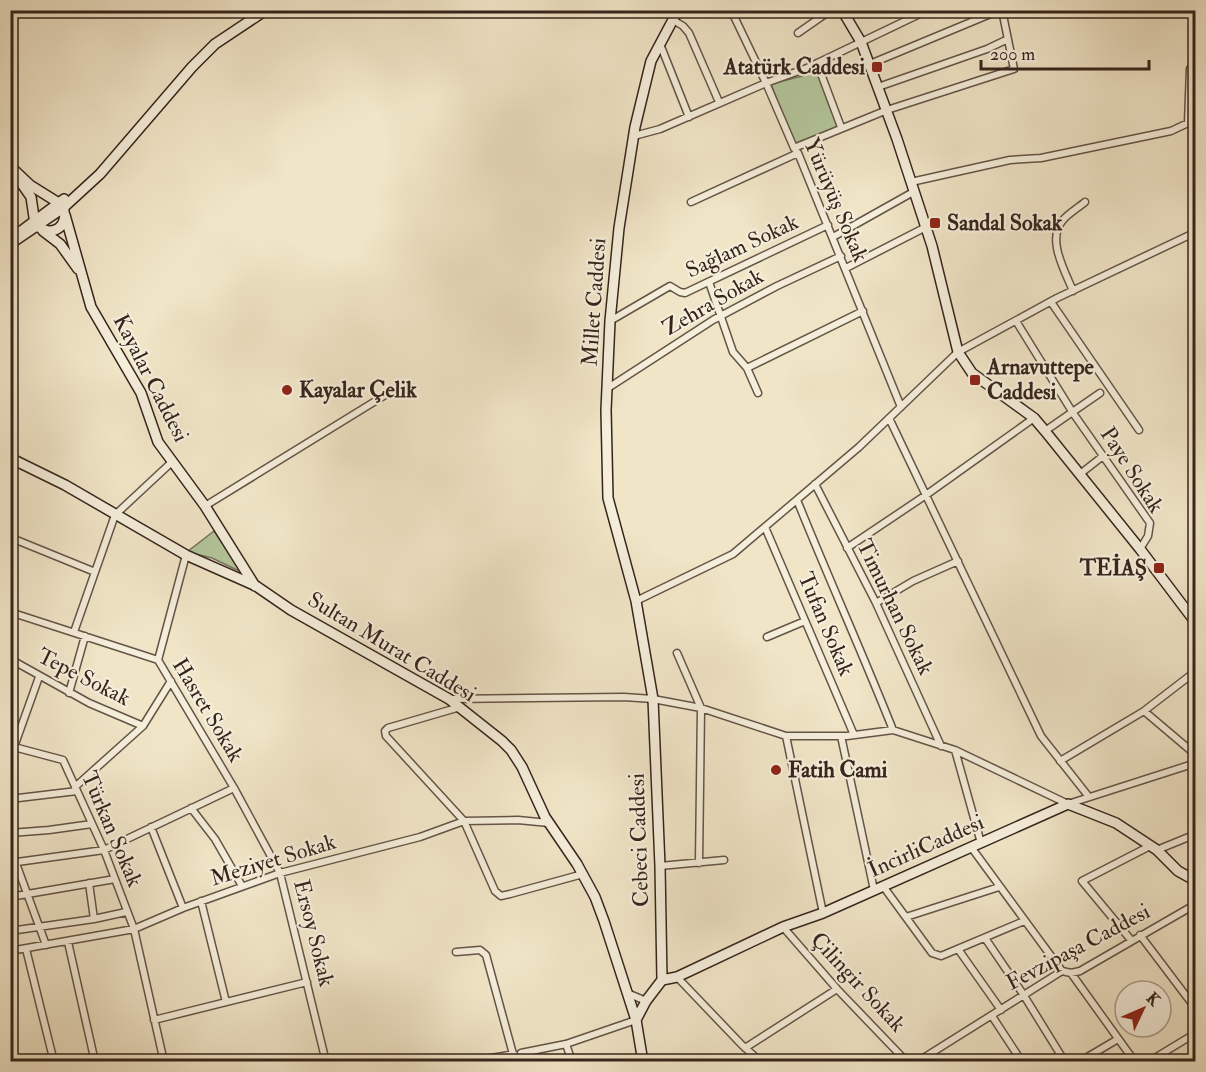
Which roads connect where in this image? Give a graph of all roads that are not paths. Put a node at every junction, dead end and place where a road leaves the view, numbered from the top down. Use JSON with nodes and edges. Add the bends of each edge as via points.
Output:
{"nodes":[{"id":1,"x":267,"y":10,"type":"edge"},
{"id":2,"x":730,"y":10,"type":"edge"},
{"id":3,"x":831,"y":10,"type":"edge"},
{"id":4,"x":842,"y":10,"type":"edge"},
{"id":5,"x":928,"y":10,"type":"edge"},
{"id":6,"x":1001,"y":10,"type":"edge"},
{"id":7,"x":674,"y":15,"type":"edge"},
{"id":8,"x":798,"y":33,"type":"dead end"},
{"id":9,"x":1008,"y":39,"type":"junction"},
{"id":10,"x":861,"y":42,"type":"junction"},
{"id":11,"x":660,"y":44,"type":"junction"},
{"id":12,"x":817,"y":63,"type":"junction"},
{"id":13,"x":870,"y":64,"type":"junction"},
{"id":14,"x":1196,"y":68,"type":"edge"},
{"id":15,"x":766,"y":82,"type":"junction"},
{"id":16,"x":878,"y":87,"type":"junction"},
{"id":17,"x":719,"y":102,"type":"junction"},
{"id":18,"x":887,"y":110,"type":"junction"},
{"id":19,"x":689,"y":117,"type":"junction"},
{"id":20,"x":841,"y":128,"type":"junction"},
{"id":21,"x":634,"y":136,"type":"junction"},
{"id":22,"x":796,"y":151,"type":"junction"},
{"id":23,"x":10,"y":166,"type":"edge"},
{"id":24,"x":913,"y":187,"type":"junction"},
{"id":25,"x":692,"y":202,"type":"dead end"},
{"id":26,"x":1085,"y":202,"type":"dead end"},
{"id":27,"x":60,"y":206,"type":"junction"},
{"id":28,"x":37,"y":223,"type":"junction"},
{"id":29,"x":828,"y":225,"type":"junction"},
{"id":30,"x":926,"y":227,"type":"junction"},
{"id":31,"x":1196,"y":232,"type":"edge"},
{"id":32,"x":833,"y":237,"type":"junction"},
{"id":33,"x":10,"y":238,"type":"edge"},
{"id":34,"x":10,"y":244,"type":"edge"},
{"id":35,"x":841,"y":256,"type":"junction"},
{"id":36,"x":846,"y":268,"type":"junction"},
{"id":37,"x":81,"y":273,"type":"junction"},
{"id":38,"x":709,"y":282,"type":"junction"},
{"id":39,"x":1073,"y":291,"type":"junction"},
{"id":40,"x":1051,"y":302,"type":"junction"},
{"id":41,"x":863,"y":311,"type":"junction"},
{"id":42,"x":720,"y":316,"type":"junction"},
{"id":43,"x":610,"y":321,"type":"junction"},
{"id":44,"x":1016,"y":321,"type":"junction"},
{"id":45,"x":958,"y":352,"type":"junction"},
{"id":46,"x":747,"y":368,"type":"junction"},
{"id":47,"x":608,"y":388,"type":"junction"},
{"id":48,"x":395,"y":389,"type":"dead end"},
{"id":49,"x":758,"y":393,"type":"dead end"},
{"id":50,"x":1100,"y":393,"type":"dead end"},
{"id":51,"x":901,"y":407,"type":"junction"},
{"id":52,"x":1073,"y":413,"type":"junction"},
{"id":53,"x":889,"y":418,"type":"junction"},
{"id":54,"x":1034,"y":418,"type":"junction"},
{"id":55,"x":1139,"y":430,"type":"dead end"},
{"id":56,"x":1045,"y":431,"type":"junction"},
{"id":57,"x":1103,"y":456,"type":"junction"},
{"id":58,"x":10,"y":458,"type":"edge"},
{"id":59,"x":172,"y":461,"type":"junction"},
{"id":60,"x":1080,"y":474,"type":"junction"},
{"id":61,"x":815,"y":484,"type":"junction"},
{"id":62,"x":926,"y":495,"type":"junction"},
{"id":63,"x":797,"y":500,"type":"junction"},
{"id":64,"x":205,"y":506,"type":"junction"},
{"id":65,"x":116,"y":515,"type":"junction"},
{"id":66,"x":765,"y":526,"type":"junction"},
{"id":67,"x":14,"y":539,"type":"dead end"},
{"id":68,"x":847,"y":548,"type":"junction"},
{"id":69,"x":1140,"y":549,"type":"junction"},
{"id":70,"x":186,"y":555,"type":"junction"},
{"id":71,"x":958,"y":561,"type":"junction"},
{"id":72,"x":95,"y":572,"type":"junction"},
{"id":73,"x":256,"y":586,"type":"junction"},
{"id":74,"x":636,"y":601,"type":"junction"},
{"id":75,"x":876,"y":603,"type":"junction"},
{"id":76,"x":10,"y":612,"type":"edge"},
{"id":77,"x":805,"y":621,"type":"junction"},
{"id":78,"x":1195,"y":621,"type":"edge"},
{"id":79,"x":74,"y":632,"type":"junction"},
{"id":80,"x":85,"y":636,"type":"junction"},
{"id":81,"x":767,"y":637,"type":"dead end"},
{"id":82,"x":677,"y":653,"type":"dead end"},
{"id":83,"x":10,"y":659,"type":"edge"},
{"id":84,"x":158,"y":660,"type":"junction"},
{"id":85,"x":1195,"y":673,"type":"edge"},
{"id":86,"x":39,"y":677,"type":"junction"},
{"id":87,"x":171,"y":681,"type":"junction"},
{"id":88,"x":69,"y":693,"type":"junction"},
{"id":89,"x":449,"y":699,"type":"junction"},
{"id":90,"x":653,"y":699,"type":"junction"},
{"id":91,"x":460,"y":707,"type":"junction"},
{"id":92,"x":701,"y":708,"type":"junction"},
{"id":93,"x":1144,"y":711,"type":"junction"},
{"id":94,"x":143,"y":726,"type":"junction"},
{"id":95,"x":893,"y":730,"type":"junction"},
{"id":96,"x":854,"y":735,"type":"junction"},
{"id":97,"x":786,"y":736,"type":"junction"},
{"id":98,"x":841,"y":736,"type":"junction"},
{"id":99,"x":941,"y":746,"type":"junction"},
{"id":100,"x":955,"y":750,"type":"junction"},
{"id":101,"x":1196,"y":754,"type":"edge"},
{"id":102,"x":1060,"y":761,"type":"junction"},
{"id":103,"x":1196,"y":763,"type":"edge"},
{"id":104,"x":234,"y":788,"type":"junction"},
{"id":105,"x":76,"y":789,"type":"junction"},
{"id":106,"x":1089,"y":797,"type":"junction"},
{"id":107,"x":10,"y":798,"type":"edge"},
{"id":108,"x":1068,"y":804,"type":"junction"},
{"id":109,"x":191,"y":808,"type":"junction"},
{"id":110,"x":464,"y":821,"type":"junction"},
{"id":111,"x":549,"y":823,"type":"junction"},
{"id":112,"x":92,"y":824,"type":"junction"},
{"id":113,"x":151,"y":827,"type":"junction"},
{"id":114,"x":10,"y":833,"type":"edge"},
{"id":115,"x":1194,"y":835,"type":"edge"},
{"id":116,"x":981,"y":843,"type":"junction"},
{"id":117,"x":1196,"y":844,"type":"edge"},
{"id":118,"x":10,"y":847,"type":"edge"},
{"id":119,"x":970,"y":847,"type":"junction"},
{"id":120,"x":1153,"y":848,"type":"junction"},
{"id":121,"x":104,"y":850,"type":"junction"},
{"id":122,"x":724,"y":860,"type":"dead end"},
{"id":123,"x":13,"y":863,"type":"edge"},
{"id":124,"x":699,"y":863,"type":"junction"},
{"id":125,"x":660,"y":866,"type":"junction"},
{"id":126,"x":280,"y":873,"type":"junction"},
{"id":127,"x":583,"y":874,"type":"junction"},
{"id":128,"x":115,"y":879,"type":"junction"},
{"id":129,"x":1196,"y":881,"type":"edge"},
{"id":130,"x":89,"y":883,"type":"junction"},
{"id":131,"x":242,"y":886,"type":"junction"},
{"id":132,"x":999,"y":887,"type":"junction"},
{"id":133,"x":878,"y":888,"type":"junction"},
{"id":134,"x":28,"y":893,"type":"junction"},
{"id":135,"x":10,"y":897,"type":"edge"},
{"id":136,"x":201,"y":901,"type":"junction"},
{"id":137,"x":1196,"y":904,"type":"edge"},
{"id":138,"x":183,"y":908,"type":"junction"},
{"id":139,"x":126,"y":912,"type":"junction"},
{"id":140,"x":823,"y":913,"type":"junction"},
{"id":141,"x":906,"y":917,"type":"junction"},
{"id":142,"x":94,"y":919,"type":"junction"},
{"id":143,"x":1024,"y":921,"type":"junction"},
{"id":144,"x":783,"y":927,"type":"junction"},
{"id":145,"x":40,"y":928,"type":"junction"},
{"id":146,"x":134,"y":929,"type":"junction"},
{"id":147,"x":10,"y":931,"type":"edge"},
{"id":148,"x":1140,"y":935,"type":"junction"},
{"id":149,"x":984,"y":938,"type":"junction"},
{"id":150,"x":1131,"y":940,"type":"junction"},
{"id":151,"x":68,"y":942,"type":"junction"},
{"id":152,"x":46,"y":945,"type":"junction"},
{"id":153,"x":26,"y":949,"type":"junction"},
{"id":154,"x":958,"y":950,"type":"junction"},
{"id":155,"x":10,"y":951,"type":"edge"},
{"id":156,"x":456,"y":952,"type":"dead end"},
{"id":157,"x":1062,"y":971,"type":"junction"},
{"id":158,"x":1071,"y":973,"type":"junction"},
{"id":159,"x":677,"y":977,"type":"junction"},
{"id":160,"x":662,"y":980,"type":"junction"},
{"id":161,"x":307,"y":982,"type":"junction"},
{"id":162,"x":837,"y":989,"type":"junction"},
{"id":163,"x":626,"y":993,"type":"junction"},
{"id":164,"x":1023,"y":994,"type":"junction"},
{"id":165,"x":646,"y":1001,"type":"junction"},
{"id":166,"x":226,"y":1002,"type":"junction"},
{"id":167,"x":1195,"y":1006,"type":"edge"},
{"id":168,"x":1001,"y":1010,"type":"junction"},
{"id":169,"x":992,"y":1016,"type":"junction"},
{"id":170,"x":154,"y":1020,"type":"junction"},
{"id":171,"x":636,"y":1020,"type":"junction"},
{"id":172,"x":1113,"y":1032,"type":"edge"},
{"id":173,"x":1196,"y":1033,"type":"edge"},
{"id":174,"x":1118,"y":1039,"type":"joint"},
{"id":175,"x":566,"y":1044,"type":"junction"},
{"id":176,"x":745,"y":1048,"type":"junction"},
{"id":177,"x":521,"y":1053,"type":"junction"},
{"id":178,"x":513,"y":1054,"type":"junction"},
{"id":179,"x":54,"y":1062,"type":"edge"},
{"id":180,"x":95,"y":1062,"type":"edge"},
{"id":181,"x":164,"y":1062,"type":"edge"},
{"id":182,"x":326,"y":1062,"type":"edge"},
{"id":183,"x":468,"y":1062,"type":"edge"},
{"id":184,"x":523,"y":1062,"type":"edge"},
{"id":185,"x":572,"y":1062,"type":"edge"},
{"id":186,"x":643,"y":1062,"type":"edge"},
{"id":187,"x":761,"y":1062,"type":"edge"},
{"id":188,"x":907,"y":1062,"type":"edge"},
{"id":189,"x":917,"y":1062,"type":"edge"},
{"id":190,"x":1022,"y":1062,"type":"edge"},
{"id":191,"x":1065,"y":1062,"type":"edge"},
{"id":192,"x":1079,"y":1062,"type":"edge"},
{"id":193,"x":1135,"y":1062,"type":"edge"},
{"id":194,"x":1148,"y":1062,"type":"edge"}],
"edges":[{"from":1,"to":27,"type":"street","via":[[215,44],[100,174]]},
{"from":2,"to":15,"type":"street","name":"Yürüyüş Sokak"},
{"from":3,"to":8,"type":"street"},
{"from":4,"to":10,"type":"street"},
{"from":5,"to":10,"type":"street"},
{"from":6,"to":9,"type":"street"},
{"from":6,"to":13,"type":"street"},
{"from":7,"to":11,"type":"street","name":"Millet Caddesi"},
{"from":7,"to":17,"type":"street","via":[[689,33]]},
{"from":9,"to":16,"type":"street"},
{"from":9,"to":18,"type":"street","via":[[1014,69]]},
{"from":10,"to":12,"type":"street"},
{"from":10,"to":13,"type":"street"},
{"from":11,"to":19,"type":"street"},
{"from":11,"to":21,"type":"street","name":"Millet Caddesi","via":[[651,61]]},
{"from":12,"to":15,"type":"street"},
{"from":12,"to":20,"type":"street"},
{"from":13,"to":16,"type":"street"},
{"from":14,"to":24,"type":"street","via":[[1190,69],[1188,123],[1171,131],[1041,158],[1010,160]]},
{"from":15,"to":17,"type":"street"},
{"from":15,"to":22,"type":"street","name":"Yürüyüş Sokak"},
{"from":16,"to":18,"type":"street"},
{"from":17,"to":19,"type":"street"},
{"from":18,"to":20,"type":"street"},
{"from":18,"to":24,"type":"street"},
{"from":19,"to":21,"type":"street"},
{"from":20,"to":22,"type":"street"},
{"from":21,"to":43,"type":"street","name":"Millet Caddesi","via":[[619,228]]},
{"from":22,"to":25,"type":"street"},
{"from":22,"to":29,"type":"street","name":"Yürüyüş Sokak"},
{"from":23,"to":27,"type":"street"},
{"from":23,"to":28,"type":"street","via":[[31,197]]},
{"from":24,"to":30,"type":"street"},
{"from":24,"to":32,"type":"street"},
{"from":26,"to":39,"type":"street","via":[[1062,220],[1055,237]]},
{"from":27,"to":28,"type":"street"},
{"from":27,"to":28,"type":"street","via":[[41,200],[33,208]]},
{"from":27,"to":37,"type":"street","name":"Kayalar Caddesi"},
{"from":28,"to":33,"type":"street"},
{"from":28,"to":34,"type":"street"},
{"from":28,"to":37,"type":"street","via":[[60,244]]},
{"from":29,"to":32,"type":"street","name":"Yürüyüş Sokak"},
{"from":29,"to":38,"type":"street","name":"Sağlam Sokak"},
{"from":30,"to":36,"type":"street"},
{"from":30,"to":45,"type":"street"},
{"from":31,"to":39,"type":"street"},
{"from":32,"to":35,"type":"street","name":"Yürüyüş Sokak"},
{"from":35,"to":36,"type":"street","name":"Yürüyüş Sokak"},
{"from":35,"to":42,"type":"street","name":"Zehra Sokak"},
{"from":36,"to":41,"type":"street","name":"Yürüyüş Sokak"},
{"from":37,"to":59,"type":"street","name":"Kayalar Caddesi","via":[[91,307],[141,393],[158,442]]},
{"from":38,"to":42,"type":"street"},
{"from":38,"to":43,"type":"street","name":"Sağlam Sokak","via":[[685,292],[670,286]]},
{"from":39,"to":40,"type":"street"},
{"from":40,"to":44,"type":"street"},
{"from":40,"to":55,"type":"street"},
{"from":41,"to":46,"type":"street"},
{"from":41,"to":51,"type":"street","name":"Yürüyüş Sokak"},
{"from":42,"to":46,"type":"street","via":[[733,352]]},
{"from":42,"to":47,"type":"street","name":"Zehra Sokak"},
{"from":43,"to":47,"type":"street","name":"Millet Caddesi"},
{"from":44,"to":45,"type":"street"},
{"from":44,"to":52,"type":"street","name":"Paye Sokak"},
{"from":45,"to":51,"type":"street"},
{"from":45,"to":54,"type":"street","via":[[972,373]]},
{"from":46,"to":49,"type":"street"},
{"from":47,"to":74,"type":"street","name":"Millet Caddesi","via":[[608,498]]},
{"from":48,"to":64,"type":"street"},
{"from":50,"to":52,"type":"street"},
{"from":51,"to":53,"type":"street"},
{"from":52,"to":56,"type":"street"},
{"from":52,"to":57,"type":"street","name":"Paye Sokak"},
{"from":53,"to":61,"type":"street"},
{"from":53,"to":62,"type":"street"},
{"from":54,"to":56,"type":"street"},
{"from":54,"to":62,"type":"street"},
{"from":56,"to":60,"type":"street"},
{"from":57,"to":60,"type":"street"},
{"from":57,"to":69,"type":"street","name":"Paye Sokak","via":[[1150,523]]},
{"from":58,"to":65,"type":"street","name":"Sultan Murat Caddesi"},
{"from":59,"to":64,"type":"street","name":"Kayalar Caddesi"},
{"from":59,"to":65,"type":"street"},
{"from":60,"to":69,"type":"street"},
{"from":61,"to":63,"type":"street"},
{"from":61,"to":68,"type":"street","name":"Timurhan Sokak"},
{"from":62,"to":68,"type":"street"},
{"from":62,"to":71,"type":"street"},
{"from":63,"to":66,"type":"street"},
{"from":63,"to":95,"type":"street"},
{"from":64,"to":73,"type":"street","name":"Kayalar Caddesi"},
{"from":65,"to":70,"type":"street","name":"Sultan Murat Caddesi"},
{"from":65,"to":72,"type":"street"},
{"from":66,"to":74,"type":"street","via":[[733,554]]},
{"from":66,"to":77,"type":"street","name":"Tufan Sokak"},
{"from":67,"to":72,"type":"street"},
{"from":68,"to":75,"type":"street","name":"Timurhan Sokak"},
{"from":69,"to":78,"type":"street"},
{"from":70,"to":73,"type":"street","name":"Sultan Murat Caddesi"},
{"from":70,"to":84,"type":"street"},
{"from":71,"to":75,"type":"street"},
{"from":71,"to":102,"type":"street","via":[[1041,736]]},
{"from":72,"to":79,"type":"street"},
{"from":73,"to":89,"type":"street","name":"Sultan Murat Caddesi","via":[[291,610]]},
{"from":74,"to":90,"type":"street","name":"Millet Caddesi"},
{"from":75,"to":99,"type":"street","name":"Timurhan Sokak"},
{"from":76,"to":79,"type":"street","name":"Hasret Sokak"},
{"from":77,"to":81,"type":"street"},
{"from":77,"to":96,"type":"street","name":"Tufan Sokak"},
{"from":79,"to":80,"type":"street","name":"Hasret Sokak"},
{"from":80,"to":84,"type":"street","name":"Hasret Sokak"},
{"from":80,"to":88,"type":"street"},
{"from":82,"to":92,"type":"street"},
{"from":83,"to":86,"type":"street","name":"Tepe Sokak"},
{"from":84,"to":87,"type":"street","name":"Hasret Sokak"},
{"from":85,"to":93,"type":"street"},
{"from":86,"to":88,"type":"street","name":"Tepe Sokak"},
{"from":86,"to":105,"type":"street","name":"Türkan Sokak","via":[[14,747],[63,760]]},
{"from":87,"to":94,"type":"street"},
{"from":87,"to":104,"type":"street","name":"Hasret Sokak"},
{"from":88,"to":94,"type":"street","name":"Tepe Sokak"},
{"from":89,"to":90,"type":"street"},
{"from":89,"to":91,"type":"street","name":"Sultan Murat Caddesi"},
{"from":90,"to":92,"type":"street"},
{"from":90,"to":125,"type":"street","name":"Cebeci Caddesi"},
{"from":91,"to":110,"type":"street","via":[[385,731]]},
{"from":91,"to":111,"type":"street","name":"Sultan Murat Caddesi","via":[[511,750]]},
{"from":92,"to":97,"type":"street"},
{"from":92,"to":124,"type":"street"},
{"from":93,"to":101,"type":"street"},
{"from":93,"to":102,"type":"street"},
{"from":94,"to":105,"type":"street"},
{"from":95,"to":96,"type":"street"},
{"from":95,"to":99,"type":"street"},
{"from":96,"to":98,"type":"street"},
{"from":97,"to":98,"type":"street"},
{"from":97,"to":140,"type":"street"},
{"from":98,"to":133,"type":"street"},
{"from":99,"to":100,"type":"street"},
{"from":100,"to":108,"type":"street"},
{"from":100,"to":116,"type":"street"},
{"from":102,"to":106,"type":"street"},
{"from":103,"to":106,"type":"street"},
{"from":104,"to":109,"type":"street"},
{"from":104,"to":126,"type":"street","name":"Ersoy Sokak"},
{"from":105,"to":107,"type":"street"},
{"from":105,"to":112,"type":"street","name":"Türkan Sokak"},
{"from":106,"to":108,"type":"street"},
{"from":108,"to":116,"type":"street","name":"İncirliCaddesi"},
{"from":108,"to":120,"type":"street","via":[[1116,824]]},
{"from":109,"to":113,"type":"street"},
{"from":109,"to":131,"type":"street","via":[[215,839]]},
{"from":110,"to":111,"type":"street","name":"Meziyet Sokak"},
{"from":110,"to":126,"type":"street","name":"Meziyet Sokak","via":[[420,837]]},
{"from":110,"to":127,"type":"street","via":[[495,891],[501,896]]},
{"from":111,"to":127,"type":"street","name":"Sultan Murat Caddesi"},
{"from":112,"to":114,"type":"street"},
{"from":112,"to":121,"type":"street","name":"Türkan Sokak"},
{"from":113,"to":121,"type":"street"},
{"from":113,"to":138,"type":"street"},
{"from":115,"to":117,"type":"street"},
{"from":115,"to":120,"type":"street"},
{"from":116,"to":119,"type":"street","name":"İncirliCaddesi"},
{"from":118,"to":123,"type":"street"},
{"from":119,"to":132,"type":"street"},
{"from":119,"to":133,"type":"street","name":"İncirliCaddesi"},
{"from":120,"to":129,"type":"street","via":[[1178,872]]},
{"from":120,"to":150,"type":"street","via":[[1082,881]]},
{"from":121,"to":123,"type":"street"},
{"from":121,"to":128,"type":"street","name":"Türkan Sokak"},
{"from":122,"to":124,"type":"street"},
{"from":123,"to":134,"type":"street"},
{"from":124,"to":125,"type":"street"},
{"from":125,"to":160,"type":"street","name":"Cebeci Caddesi"},
{"from":126,"to":131,"type":"street","name":"Meziyet Sokak"},
{"from":126,"to":161,"type":"street","name":"Ersoy Sokak"},
{"from":127,"to":163,"type":"street","name":"Sultan Murat Caddesi","via":[[604,921]]},
{"from":128,"to":130,"type":"street"},
{"from":128,"to":139,"type":"street","name":"Türkan Sokak"},
{"from":130,"to":134,"type":"street"},
{"from":130,"to":142,"type":"street"},
{"from":131,"to":136,"type":"street","name":"Meziyet Sokak"},
{"from":132,"to":141,"type":"street"},
{"from":132,"to":143,"type":"street"},
{"from":133,"to":140,"type":"street","name":"İncirliCaddesi"},
{"from":133,"to":141,"type":"street"},
{"from":134,"to":135,"type":"street"},
{"from":134,"to":145,"type":"street"},
{"from":136,"to":138,"type":"street","name":"Meziyet Sokak"},
{"from":136,"to":166,"type":"street"},
{"from":137,"to":148,"type":"street","name":"Fevzipaşa Caddesi"},
{"from":138,"to":146,"type":"street","name":"Meziyet Sokak"},
{"from":139,"to":142,"type":"street"},
{"from":139,"to":146,"type":"street","name":"Türkan Sokak"},
{"from":140,"to":144,"type":"street","name":"İncirliCaddesi"},
{"from":141,"to":154,"type":"street","via":[[932,952],[941,956]]},
{"from":142,"to":145,"type":"street"},
{"from":143,"to":149,"type":"street"},
{"from":143,"to":157,"type":"street"},
{"from":144,"to":159,"type":"street","name":"İncirliCaddesi"},
{"from":144,"to":162,"type":"street","name":"Çilingir Sokak"},
{"from":145,"to":147,"type":"street"},
{"from":145,"to":152,"type":"street"},
{"from":146,"to":151,"type":"street","name":"Meziyet Sokak"},
{"from":146,"to":170,"type":"street","name":"Türkan Sokak"},
{"from":148,"to":150,"type":"street","name":"Fevzipaşa Caddesi"},
{"from":148,"to":167,"type":"street"},
{"from":149,"to":154,"type":"street"},
{"from":149,"to":164,"type":"street"},
{"from":150,"to":158,"type":"street","name":"Fevzipaşa Caddesi"},
{"from":151,"to":152,"type":"street","name":"Meziyet Sokak"},
{"from":151,"to":180,"type":"street"},
{"from":152,"to":153,"type":"street","name":"Meziyet Sokak"},
{"from":153,"to":155,"type":"street","name":"Meziyet Sokak"},
{"from":153,"to":179,"type":"street"},
{"from":154,"to":168,"type":"street"},
{"from":156,"to":178,"type":"street","via":[[480,950],[486,955]]},
{"from":157,"to":158,"type":"street","name":"Fevzipaşa Caddesi"},
{"from":157,"to":164,"type":"street","name":"Fevzipaşa Caddesi"},
{"from":158,"to":172,"type":"street"},
{"from":159,"to":160,"type":"street","name":"İncirliCaddesi"},
{"from":159,"to":176,"type":"street"},
{"from":160,"to":165,"type":"street"},
{"from":161,"to":166,"type":"street"},
{"from":161,"to":182,"type":"street","name":"Ersoy Sokak"},
{"from":162,"to":176,"type":"street"},
{"from":162,"to":188,"type":"street","name":"Çilingir Sokak"},
{"from":163,"to":165,"type":"street"},
{"from":163,"to":171,"type":"street","name":"Sultan Murat Caddesi"},
{"from":164,"to":168,"type":"street","name":"Fevzipaşa Caddesi"},
{"from":164,"to":191,"type":"street"},
{"from":165,"to":171,"type":"street"},
{"from":166,"to":170,"type":"street"},
{"from":168,"to":169,"type":"street","name":"Fevzipaşa Caddesi"},
{"from":169,"to":189,"type":"street","name":"Fevzipaşa Caddesi"},
{"from":169,"to":190,"type":"street"},
{"from":170,"to":181,"type":"street","name":"Türkan Sokak"},
{"from":171,"to":175,"type":"street"},
{"from":171,"to":186,"type":"street"},
{"from":173,"to":194,"type":"street"},
{"from":174,"to":192,"type":"street"},
{"from":174,"to":193,"type":"street"},
{"from":175,"to":177,"type":"street"},
{"from":175,"to":185,"type":"street"},
{"from":176,"to":187,"type":"street"},
{"from":177,"to":178,"type":"street"},
{"from":177,"to":184,"type":"street"},
{"from":178,"to":183,"type":"street"}]}
